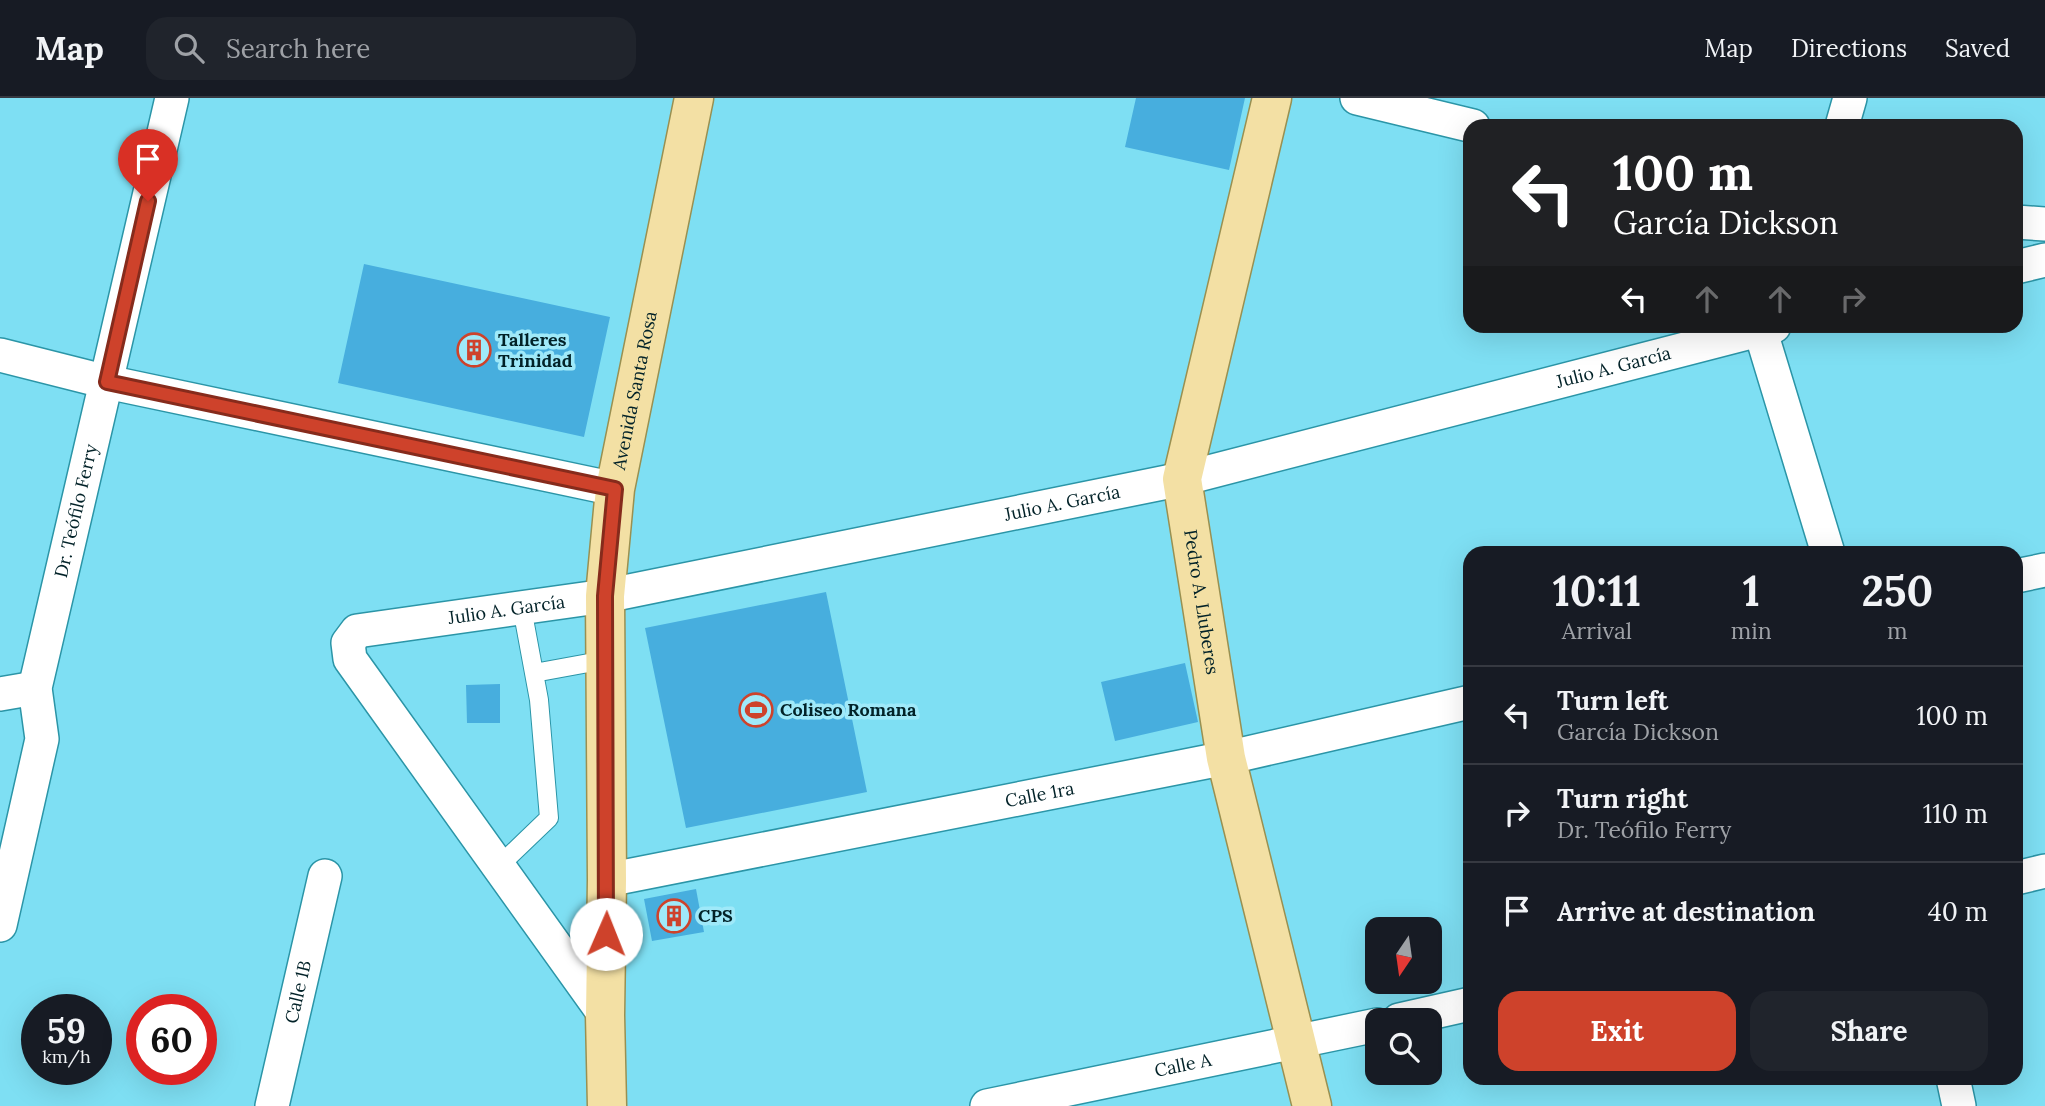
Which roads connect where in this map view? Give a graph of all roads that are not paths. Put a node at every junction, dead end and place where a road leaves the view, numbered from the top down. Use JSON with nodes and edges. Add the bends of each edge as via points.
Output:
{"nodes":[{"id":1,"x":172,"y":98,"type":"edge"},
{"id":2,"x":694,"y":98,"type":"edge"},
{"id":3,"x":1272,"y":98,"type":"edge"},
{"id":4,"x":1357,"y":98,"type":"edge"},
{"id":5,"x":1850,"y":98,"type":"edge"},
{"id":6,"x":1844,"y":119,"type":"edge"},
{"id":7,"x":1463,"y":124,"type":"edge"},
{"id":8,"x":2023,"y":222,"type":"edge"},
{"id":9,"x":2045,"y":224,"type":"edge"},
{"id":10,"x":2045,"y":260,"type":"edge"},
{"id":11,"x":2023,"y":265,"type":"edge"},
{"id":12,"x":1744,"y":333,"type":"edge"},
{"id":13,"x":1769,"y":333,"type":"edge"},
{"id":14,"x":0,"y":355,"type":"edge"},
{"id":15,"x":107,"y":382,"type":"junction"},
{"id":16,"x":1182,"y":479,"type":"junction"},
{"id":17,"x":615,"y":489,"type":"junction"},
{"id":18,"x":1826,"y":546,"type":"edge"},
{"id":19,"x":2045,"y":570,"type":"edge"},
{"id":20,"x":2023,"y":575,"type":"edge"},
{"id":21,"x":605,"y":596,"type":"junction"},
{"id":22,"x":522,"y":608,"type":"junction"},
{"id":23,"x":605,"y":660,"type":"junction"},
{"id":24,"x":534,"y":673,"type":"junction"},
{"id":25,"x":35,"y":688,"type":"junction"},
{"id":26,"x":0,"y":694,"type":"edge"},
{"id":27,"x":1463,"y":704,"type":"edge"},
{"id":28,"x":1226,"y":758,"type":"junction"},
{"id":29,"x":498,"y":867,"type":"junction"},
{"id":30,"x":2045,"y":871,"type":"edge"},
{"id":31,"x":325,"y":876,"type":"dead end"},
{"id":32,"x":2023,"y":876,"type":"edge"},
{"id":33,"x":607,"y":880,"type":"junction"},
{"id":34,"x":0,"y":925,"type":"edge"},
{"id":35,"x":1463,"y":1006,"type":"edge"},
{"id":36,"x":1442,"y":1010,"type":"edge"},
{"id":37,"x":604,"y":1015,"type":"junction"},
{"id":38,"x":1365,"y":1028,"type":"edge"},
{"id":39,"x":1298,"y":1043,"type":"junction"},
{"id":40,"x":1954,"y":1085,"type":"edge"},
{"id":41,"x":272,"y":1106,"type":"edge"},
{"id":42,"x":607,"y":1106,"type":"edge"},
{"id":43,"x":987,"y":1106,"type":"edge"},
{"id":44,"x":1312,"y":1106,"type":"edge"},
{"id":45,"x":1959,"y":1106,"type":"edge"}],
"edges":[{"from":1,"to":15,"type":"street","name":"Dr. Teófilo Ferry"},
{"from":2,"to":17,"type":"main road","name":"Avenida Santa Rosa"},
{"from":3,"to":16,"type":"main road","name":"Pedro A. Lluberes"},
{"from":4,"to":7,"type":"street"},
{"from":5,"to":6,"type":"street"},
{"from":8,"to":9,"type":"street"},
{"from":10,"to":11,"type":"street"},
{"from":12,"to":16,"type":"street","name":"Julio A. García"},
{"from":13,"to":18,"type":"street"},
{"from":14,"to":15,"type":"street"},
{"from":15,"to":17,"type":"street"},
{"from":15,"to":25,"type":"street","name":"Dr. Teófilo Ferry"},
{"from":16,"to":21,"type":"street","name":"Julio A. García"},
{"from":16,"to":28,"type":"main road","name":"Pedro A. Lluberes"},
{"from":17,"to":21,"type":"main road","name":"Avenida Santa Rosa"},
{"from":19,"to":20,"type":"street"},
{"from":21,"to":22,"type":"street","name":"Julio A. García"},
{"from":21,"to":23,"type":"main road","name":"Avenida Santa Rosa"},
{"from":22,"to":24,"type":"lane"},
{"from":22,"to":29,"type":"street","name":"Julio A. García","via":[[356,631],[348,643],[350,659]]},
{"from":23,"to":24,"type":"lane"},
{"from":23,"to":33,"type":"main road","name":"Avenida Santa Rosa"},
{"from":24,"to":29,"type":"lane","via":[[549,818]]},
{"from":25,"to":26,"type":"street"},
{"from":25,"to":34,"type":"street","name":"Dr. Teófilo Ferry","via":[[42,738]]},
{"from":27,"to":28,"type":"street","name":"Calle 1ra"},
{"from":28,"to":33,"type":"street","name":"Calle 1ra"},
{"from":28,"to":39,"type":"main road","name":"Pedro A. Lluberes"},
{"from":29,"to":37,"type":"street"},
{"from":30,"to":32,"type":"street"},
{"from":31,"to":41,"type":"street","name":"Calle 1B"},
{"from":33,"to":37,"type":"main road","name":"Avenida Santa Rosa"},
{"from":35,"to":36,"type":"street"},
{"from":37,"to":42,"type":"main road","name":"Avenida Santa Rosa"},
{"from":38,"to":39,"type":"street","name":"Calle A"},
{"from":39,"to":43,"type":"street","name":"Calle A"},
{"from":39,"to":44,"type":"main road","name":"Pedro A. Lluberes"},
{"from":40,"to":45,"type":"street"}]}
